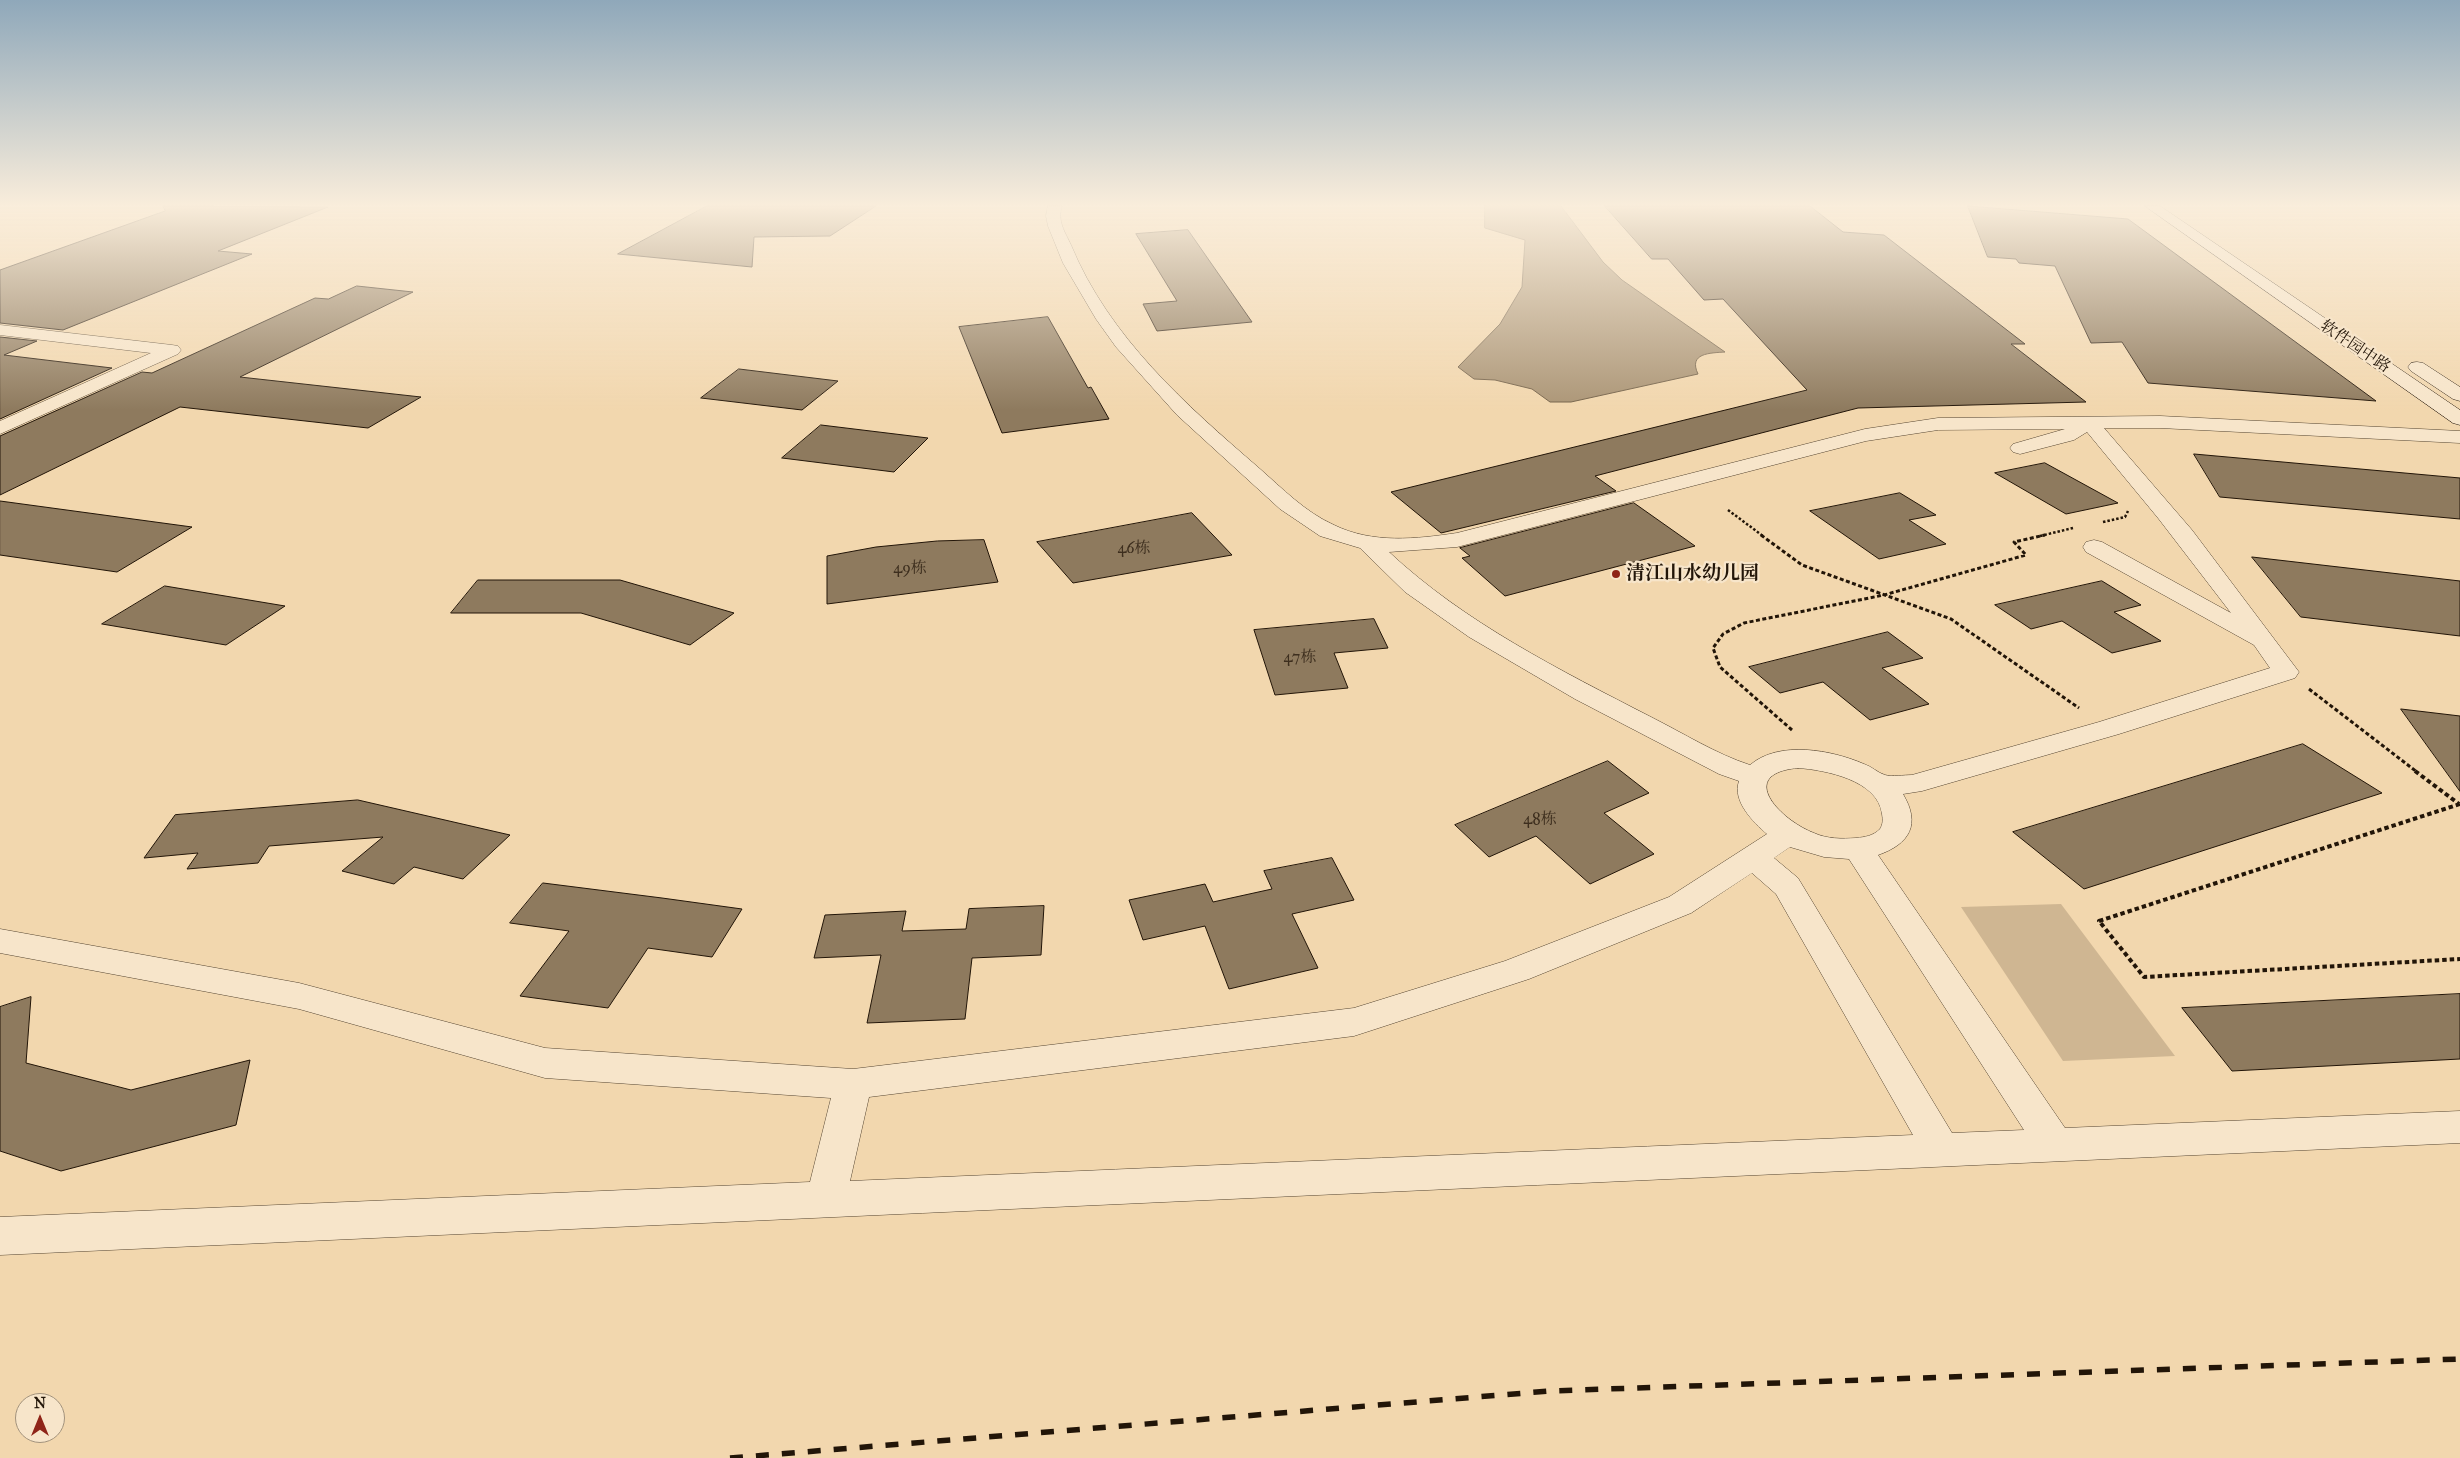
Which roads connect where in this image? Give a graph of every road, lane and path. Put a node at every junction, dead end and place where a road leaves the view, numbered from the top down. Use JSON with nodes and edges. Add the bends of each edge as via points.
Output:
{"nodes":[{"id":1,"x":1076,"y":274,"type":"edge"},
{"id":2,"x":2249,"y":274,"type":"edge"},
{"id":3,"x":2271,"y":274,"type":"edge"},
{"id":4,"x":2313,"y":319,"type":"junction"},
{"id":5,"x":2339,"y":320,"type":"junction"},
{"id":6,"x":0,"y":330,"type":"edge"},
{"id":7,"x":2389,"y":349,"type":"dead end"},
{"id":8,"x":2398,"y":366,"type":"junction"},
{"id":9,"x":2460,"y":395,"type":"edge"},
{"id":10,"x":2460,"y":410,"type":"edge"},
{"id":11,"x":2460,"y":419,"type":"edge"},
{"id":12,"x":2089,"y":422,"type":"junction"},
{"id":13,"x":0,"y":428,"type":"edge"},
{"id":14,"x":2460,"y":432,"type":"edge"},
{"id":15,"x":2460,"y":437,"type":"edge"},
{"id":16,"x":2020,"y":448,"type":"dead end"},
{"id":17,"x":2130,"y":506,"type":"dead end"},
{"id":18,"x":1728,"y":510,"type":"dead end"},
{"id":19,"x":2097,"y":523,"type":"dead end"},
{"id":20,"x":2079,"y":527,"type":"dead end"},
{"id":21,"x":1369,"y":545,"type":"junction"},
{"id":22,"x":2094,"y":547,"type":"dead end"},
{"id":23,"x":1884,"y":595,"type":"junction"},
{"id":24,"x":2265,"y":642,"type":"junction"},
{"id":25,"x":2286,"y":672,"type":"junction"},
{"id":26,"x":2109,"y":728,"type":"junction"},
{"id":27,"x":1819,"y":760,"type":"junction"},
{"id":28,"x":1755,"y":777,"type":"junction"},
{"id":29,"x":1878,"y":785,"type":"junction"},
{"id":30,"x":2460,"y":804,"type":"edge"},
{"id":31,"x":1788,"y":834,"type":"junction"},
{"id":32,"x":1859,"y":850,"type":"junction"},
{"id":33,"x":1752,"y":857,"type":"junction"},
{"id":34,"x":0,"y":941,"type":"edge"},
{"id":35,"x":2460,"y":959,"type":"edge"},
{"id":36,"x":853,"y":1084,"type":"junction"},
{"id":37,"x":2460,"y":1127,"type":"edge"},
{"id":38,"x":2054,"y":1144,"type":"junction"},
{"id":39,"x":1942,"y":1150,"type":"junction"},
{"id":40,"x":826,"y":1200,"type":"junction"},
{"id":41,"x":0,"y":1236,"type":"edge"}],
"edges":[{"from":1,"to":21,"type":"street","via":[[1106,324],[1142,370],[1190,419],[1294,510],[1326,530]]},
{"from":2,"to":4,"type":"street","name":"软件园中路"},
{"from":3,"to":5,"type":"street","name":"软件园中路"},
{"from":4,"to":8,"type":"street","name":"软件园中路"},
{"from":4,"to":14,"type":"street","via":[[2373,370]]},
{"from":5,"to":7,"type":"street"},
{"from":5,"to":8,"type":"street","name":"软件园中路"},
{"from":6,"to":13,"type":"street","via":[[172,350]]},
{"from":8,"to":9,"type":"street"},
{"from":8,"to":10,"type":"street","name":"软件园中路"},
{"from":8,"to":11,"type":"street","name":"软件园中路"},
{"from":12,"to":15,"type":"street","via":[[2160,422]]},
{"from":12,"to":16,"type":"street","via":[[2067,436]]},
{"from":12,"to":21,"type":"street","via":[[1980,422],[1903,428],[1457,540],[1411,547]]},
{"from":12,"to":24,"type":"street","via":[[2232,596]]},
{"from":17,"to":19,"type":"path","via":[[2125,517]]},
{"from":18,"to":23,"type":"path","via":[[1802,565]]},
{"from":20,"to":23,"type":"path","via":[[2014,542],[2026,555]]},
{"from":21,"to":28,"type":"street","via":[[1413,588],[1478,632],[1584,693],[1729,768]]},
{"from":22,"to":24,"type":"street"},
{"from":23,"to":26,"type":"path","via":[[1951,619]]},
{"from":23,"to":27,"type":"path","via":[[1744,623],[1723,634],[1713,648],[1720,667],[1806,742]]},
{"from":24,"to":25,"type":"street"},
{"from":25,"to":26,"type":"street"},
{"from":25,"to":30,"type":"path"},
{"from":26,"to":29,"type":"street","via":[[1912,784]]},
{"from":27,"to":28,"type":"street","via":[[1779,761]]},
{"from":27,"to":29,"type":"street","via":[[1840,765]]},
{"from":28,"to":31,"type":"street","via":[[1751,790],[1756,805],[1769,821]]},
{"from":29,"to":32,"type":"street","via":[[1891,798],[1898,812],[1898,826],[1892,837]]},
{"from":30,"to":35,"type":"path","via":[[2099,921],[2144,977]]},
{"from":31,"to":32,"type":"street","via":[[1811,844]]},
{"from":31,"to":33,"type":"street"},
{"from":32,"to":38,"type":"street"},
{"from":33,"to":36,"type":"street","via":[[1680,905],[1517,970],[1354,1022]]},
{"from":33,"to":39,"type":"street","via":[[1787,886]]},
{"from":34,"to":36,"type":"street","via":[[299,996],[546,1063]]},
{"from":36,"to":40,"type":"street"},
{"from":37,"to":38,"type":"street"},
{"from":38,"to":39,"type":"street"},
{"from":39,"to":40,"type":"street"},
{"from":40,"to":41,"type":"street"}]}
